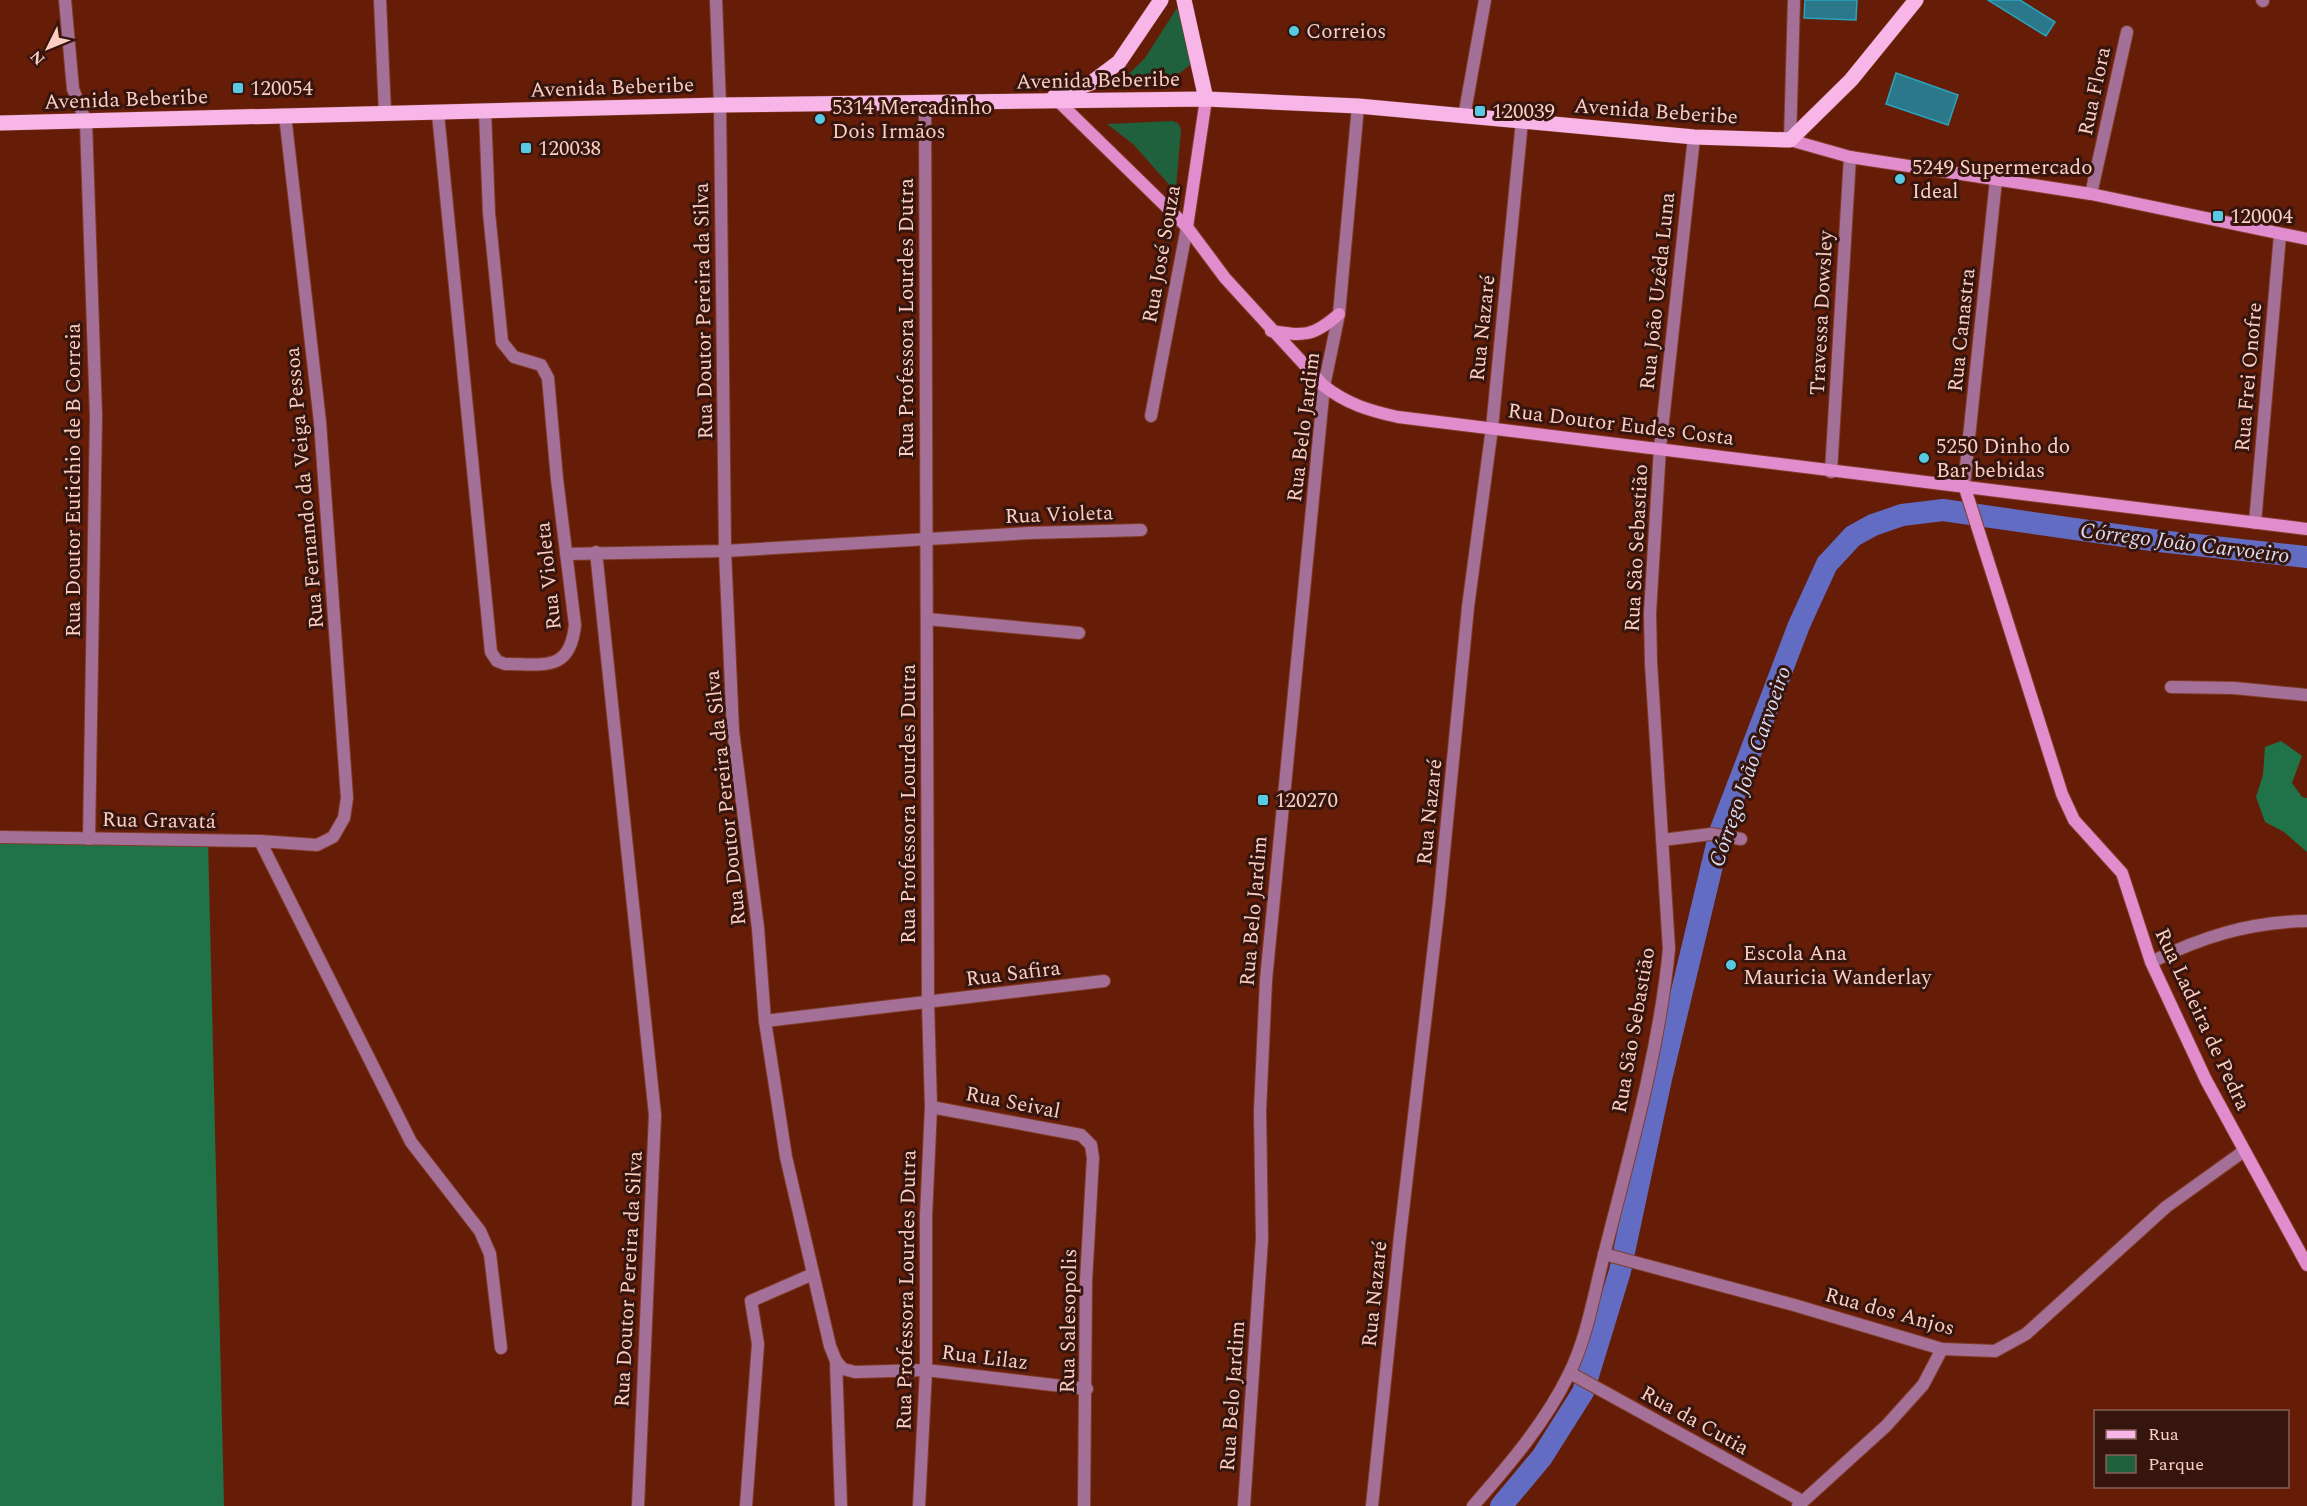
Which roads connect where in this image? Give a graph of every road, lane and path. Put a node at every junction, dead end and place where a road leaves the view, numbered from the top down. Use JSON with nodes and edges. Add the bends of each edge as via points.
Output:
{"nodes":[{"id":1,"x":65,"y":0,"type":"edge"},
{"id":2,"x":380,"y":0,"type":"edge"},
{"id":3,"x":716,"y":0,"type":"edge"},
{"id":4,"x":1161,"y":0,"type":"edge"},
{"id":5,"x":1184,"y":0,"type":"edge"},
{"id":6,"x":1485,"y":0,"type":"edge"},
{"id":7,"x":1794,"y":0,"type":"edge"},
{"id":8,"x":1916,"y":0,"type":"edge"},
{"id":9,"x":2127,"y":32,"type":"dead end"},
{"id":10,"x":1206,"y":99,"type":"junction"},
{"id":11,"x":1058,"y":101,"type":"junction"},
{"id":12,"x":925,"y":102,"type":"junction"},
{"id":13,"x":1041,"y":102,"type":"junction"},
{"id":14,"x":720,"y":105,"type":"junction"},
{"id":15,"x":1358,"y":106,"type":"junction"},
{"id":16,"x":485,"y":111,"type":"junction"},
{"id":17,"x":385,"y":113,"type":"junction"},
{"id":18,"x":438,"y":114,"type":"junction"},
{"id":19,"x":285,"y":115,"type":"junction"},
{"id":20,"x":1464,"y":117,"type":"junction"},
{"id":21,"x":1522,"y":121,"type":"junction"},
{"id":22,"x":86,"y":122,"type":"junction"},
{"id":23,"x":0,"y":123,"type":"edge"},
{"id":24,"x":1694,"y":137,"type":"junction"},
{"id":25,"x":1790,"y":140,"type":"junction"},
{"id":26,"x":1850,"y":157,"type":"junction"},
{"id":27,"x":1996,"y":180,"type":"junction"},
{"id":28,"x":2091,"y":194,"type":"junction"},
{"id":29,"x":1187,"y":227,"type":"junction"},
{"id":30,"x":2280,"y":235,"type":"junction"},
{"id":31,"x":2307,"y":239,"type":"edge"},
{"id":32,"x":1339,"y":314,"type":"junction"},
{"id":33,"x":1271,"y":331,"type":"junction"},
{"id":34,"x":1324,"y":387,"type":"junction"},
{"id":35,"x":1151,"y":416,"type":"dead end"},
{"id":36,"x":1492,"y":428,"type":"junction"},
{"id":37,"x":1660,"y":448,"type":"junction"},
{"id":38,"x":1831,"y":472,"type":"junction"},
{"id":39,"x":1964,"y":485,"type":"junction"},
{"id":40,"x":2255,"y":523,"type":"junction"},
{"id":41,"x":2307,"y":529,"type":"edge"},
{"id":42,"x":1141,"y":530,"type":"dead end"},
{"id":43,"x":926,"y":541,"type":"junction"},
{"id":44,"x":725,"y":551,"type":"junction"},
{"id":45,"x":596,"y":552,"type":"junction"},
{"id":46,"x":566,"y":554,"type":"junction"},
{"id":47,"x":927,"y":619,"type":"junction"},
{"id":48,"x":1079,"y":633,"type":"dead end"},
{"id":49,"x":2171,"y":687,"type":"dead end"},
{"id":50,"x":2307,"y":694,"type":"edge"},
{"id":51,"x":0,"y":837,"type":"edge"},
{"id":52,"x":1741,"y":838,"type":"dead end"},
{"id":53,"x":89,"y":839,"type":"junction"},
{"id":54,"x":1662,"y":840,"type":"junction"},
{"id":55,"x":260,"y":841,"type":"junction"},
{"id":56,"x":317,"y":845,"type":"joint"},
{"id":57,"x":2307,"y":921,"type":"edge"},
{"id":58,"x":2151,"y":962,"type":"junction"},
{"id":59,"x":1104,"y":981,"type":"dead end"},
{"id":60,"x":928,"y":1003,"type":"junction"},
{"id":61,"x":765,"y":1021,"type":"junction"},
{"id":62,"x":931,"y":1107,"type":"junction"},
{"id":63,"x":1086,"y":1139,"type":"joint"},
{"id":64,"x":2244,"y":1151,"type":"junction"},
{"id":65,"x":2303,"y":1246,"type":"edge"},
{"id":66,"x":1604,"y":1254,"type":"junction"},
{"id":67,"x":2307,"y":1265,"type":"edge"},
{"id":68,"x":813,"y":1274,"type":"junction"},
{"id":69,"x":501,"y":1348,"type":"dead end"},
{"id":70,"x":1942,"y":1349,"type":"junction"},
{"id":71,"x":839,"y":1365,"type":"junction"},
{"id":72,"x":926,"y":1370,"type":"junction"},
{"id":73,"x":1575,"y":1376,"type":"junction"},
{"id":74,"x":1087,"y":1389,"type":"junction"},
{"id":75,"x":1800,"y":1504,"type":"edge"},
{"id":76,"x":638,"y":1506,"type":"edge"},
{"id":77,"x":746,"y":1506,"type":"edge"},
{"id":78,"x":841,"y":1506,"type":"edge"},
{"id":79,"x":919,"y":1506,"type":"edge"},
{"id":80,"x":1084,"y":1506,"type":"edge"},
{"id":81,"x":1244,"y":1506,"type":"edge"},
{"id":82,"x":1372,"y":1506,"type":"edge"},
{"id":83,"x":1473,"y":1506,"type":"edge"}],
"edges":[{"from":1,"to":22,"type":"street","name":"Rua Doutor Eutichio de B Correia","via":[[73,89]]},
{"from":2,"to":17,"type":"street"},
{"from":3,"to":14,"type":"street","name":"Rua Doutor Pereira da Silva"},
{"from":4,"to":13,"type":"main road","via":[[1119,62],[1091,83]]},
{"from":5,"to":10,"type":"main road"},
{"from":6,"to":20,"type":"street"},
{"from":7,"to":25,"type":"street"},
{"from":8,"to":25,"type":"main road","via":[[1851,80]]},
{"from":9,"to":28,"type":"street","name":"Rua Flora"},
{"from":10,"to":11,"type":"main road","name":"Avenida Beberibe"},
{"from":10,"to":15,"type":"main road","name":"Avenida Beberibe"},
{"from":10,"to":29,"type":"street","name":"Rua José Souza"},
{"from":11,"to":13,"type":"main road","name":"Avenida Beberibe"},
{"from":11,"to":29,"type":"street","name":"Rua Doutor Eudes Costa"},
{"from":12,"to":13,"type":"main road","name":"Avenida Beberibe"},
{"from":12,"to":14,"type":"main road","name":"Avenida Beberibe"},
{"from":12,"to":43,"type":"street","name":"Rua Professora Lourdes Dutra"},
{"from":14,"to":16,"type":"main road","name":"Avenida Beberibe"},
{"from":14,"to":44,"type":"street","name":"Rua Doutor Pereira da Silva"},
{"from":15,"to":20,"type":"main road","name":"Avenida Beberibe"},
{"from":15,"to":32,"type":"street","name":"Rua Belo Jardim"},
{"from":16,"to":18,"type":"main road","name":"Avenida Beberibe"},
{"from":16,"to":46,"type":"street","name":"Rua Violeta","via":[[489,213],[502,342],[514,357],[541,365],[548,378]]},
{"from":17,"to":18,"type":"main road","name":"Avenida Beberibe"},
{"from":17,"to":19,"type":"main road","name":"Avenida Beberibe"},
{"from":18,"to":46,"type":"street","name":"Rua Violeta","via":[[491,652],[497,661],[523,664],[561,660],[568,654],[575,625]]},
{"from":19,"to":22,"type":"main road","name":"Avenida Beberibe"},
{"from":19,"to":56,"type":"street","name":"Rua Fernando da Veiga Pessoa","via":[[320,422],[347,798],[344,818],[333,837]]},
{"from":20,"to":21,"type":"main road","name":"Avenida Beberibe"},
{"from":21,"to":24,"type":"main road","name":"Avenida Beberibe"},
{"from":21,"to":36,"type":"street","name":"Rua Nazaré"},
{"from":22,"to":23,"type":"main road","name":"Avenida Beberibe"},
{"from":22,"to":53,"type":"street","name":"Rua Doutor Eutichio de B Correia","via":[[96,416]]},
{"from":24,"to":25,"type":"main road","name":"Avenida Beberibe"},
{"from":24,"to":37,"type":"street","name":"Rua João Uzêda Luna"},
{"from":25,"to":26,"type":"street"},
{"from":26,"to":27,"type":"street"},
{"from":26,"to":38,"type":"street","name":"Travessa Dowsley"},
{"from":27,"to":28,"type":"street"},
{"from":27,"to":39,"type":"street","name":"Rua Canastra"},
{"from":28,"to":30,"type":"street"},
{"from":29,"to":33,"type":"street","name":"Rua Doutor Eudes Costa"},
{"from":29,"to":35,"type":"street","name":"Rua José Souza"},
{"from":30,"to":31,"type":"street"},
{"from":30,"to":40,"type":"street","name":"Rua Frei Onofre"},
{"from":32,"to":33,"type":"street","via":[[1310,334]]},
{"from":32,"to":34,"type":"street","name":"Rua Belo Jardim"},
{"from":33,"to":34,"type":"street","name":"Rua Doutor Eudes Costa"},
{"from":34,"to":36,"type":"street","name":"Rua Doutor Eudes Costa","via":[[1367,410]]},
{"from":34,"to":81,"type":"street","name":"Rua Belo Jardim","via":[[1266,980],[1260,1111],[1262,1239]]},
{"from":36,"to":37,"type":"street","name":"Rua Doutor Eudes Costa"},
{"from":36,"to":82,"type":"street","name":"Rua Nazaré","via":[[1468,607]]},
{"from":37,"to":38,"type":"street","name":"Rua Doutor Eudes Costa"},
{"from":37,"to":54,"type":"street","name":"Rua São Sebastião","via":[[1650,613]]},
{"from":38,"to":39,"type":"street","name":"Rua Doutor Eudes Costa"},
{"from":39,"to":40,"type":"street","name":"Rua Doutor Eudes Costa"},
{"from":39,"to":58,"type":"street","name":"Rua Ladeira de Pedra","via":[[2062,794],[2074,820],[2121,873]]},
{"from":40,"to":41,"type":"street","name":"Rua Doutor Eudes Costa"},
{"from":42,"to":43,"type":"street","name":"Rua Violeta"},
{"from":43,"to":44,"type":"street","name":"Rua Violeta"},
{"from":43,"to":47,"type":"street","name":"Rua Professora Lourdes Dutra"},
{"from":44,"to":45,"type":"street","name":"Rua Violeta"},
{"from":44,"to":61,"type":"street","name":"Rua Doutor Pereira da Silva","via":[[733,731],[758,928]]},
{"from":45,"to":46,"type":"street","name":"Rua Violeta"},
{"from":45,"to":76,"type":"street","name":"Rua Doutor Pereira da Silva","via":[[655,1115]]},
{"from":47,"to":48,"type":"street"},
{"from":47,"to":60,"type":"street","name":"Rua Professora Lourdes Dutra"},
{"from":49,"to":50,"type":"street"},
{"from":51,"to":53,"type":"street","name":"Rua Gravatá"},
{"from":52,"to":54,"type":"street","via":[[1711,834]]},
{"from":53,"to":55,"type":"street","name":"Rua Gravatá"},
{"from":54,"to":66,"type":"street","name":"Rua São Sebastião","via":[[1670,949],[1667,973],[1642,1103]]},
{"from":55,"to":56,"type":"street","name":"Rua Gravatá"},
{"from":55,"to":69,"type":"street","via":[[411,1142],[480,1231],[490,1254]]},
{"from":57,"to":58,"type":"street","via":[[2239,928],[2208,936]]},
{"from":58,"to":64,"type":"street","name":"Rua Ladeira de Pedra"},
{"from":59,"to":60,"type":"street","name":"Rua Safira"},
{"from":60,"to":61,"type":"street"},
{"from":60,"to":62,"type":"street","name":"Rua Professora Lourdes Dutra"},
{"from":61,"to":68,"type":"street","name":"Rua Doutor Pereira da Silva","via":[[786,1156]]},
{"from":62,"to":63,"type":"street","name":"Rua Seival"},
{"from":62,"to":72,"type":"street","name":"Rua Professora Lourdes Dutra"},
{"from":63,"to":74,"type":"street","name":"Rua Salesopolis","via":[[1093,1158],[1086,1281]]},
{"from":64,"to":65,"type":"street","name":"Rua Ladeira de Pedra"},
{"from":64,"to":70,"type":"street","name":"Rua dos Anjos","via":[[2166,1207],[2007,1347],[1981,1353]]},
{"from":65,"to":67,"type":"street","name":"Rua Ladeira de Pedra"},
{"from":66,"to":70,"type":"street","name":"Rua dos Anjos"},
{"from":66,"to":73,"type":"street","name":"Rua São Sebastião"},
{"from":68,"to":71,"type":"street","name":"Rua Doutor Pereira da Silva"},
{"from":68,"to":77,"type":"street","via":[[751,1301],[758,1344]]},
{"from":70,"to":75,"type":"street","via":[[1923,1385],[1886,1426]]},
{"from":71,"to":72,"type":"street","name":"Rua Lilaz","via":[[855,1372]]},
{"from":71,"to":78,"type":"street","name":"Rua Doutor Pereira da Silva"},
{"from":72,"to":74,"type":"street","name":"Rua Lilaz"},
{"from":72,"to":79,"type":"street","name":"Rua Professora Lourdes Dutra"},
{"from":73,"to":75,"type":"street","name":"Rua da Cutia"},
{"from":73,"to":83,"type":"street","name":"Rua São Sebastião"},
{"from":74,"to":80,"type":"street","name":"Rua Salesopolis"}]}
